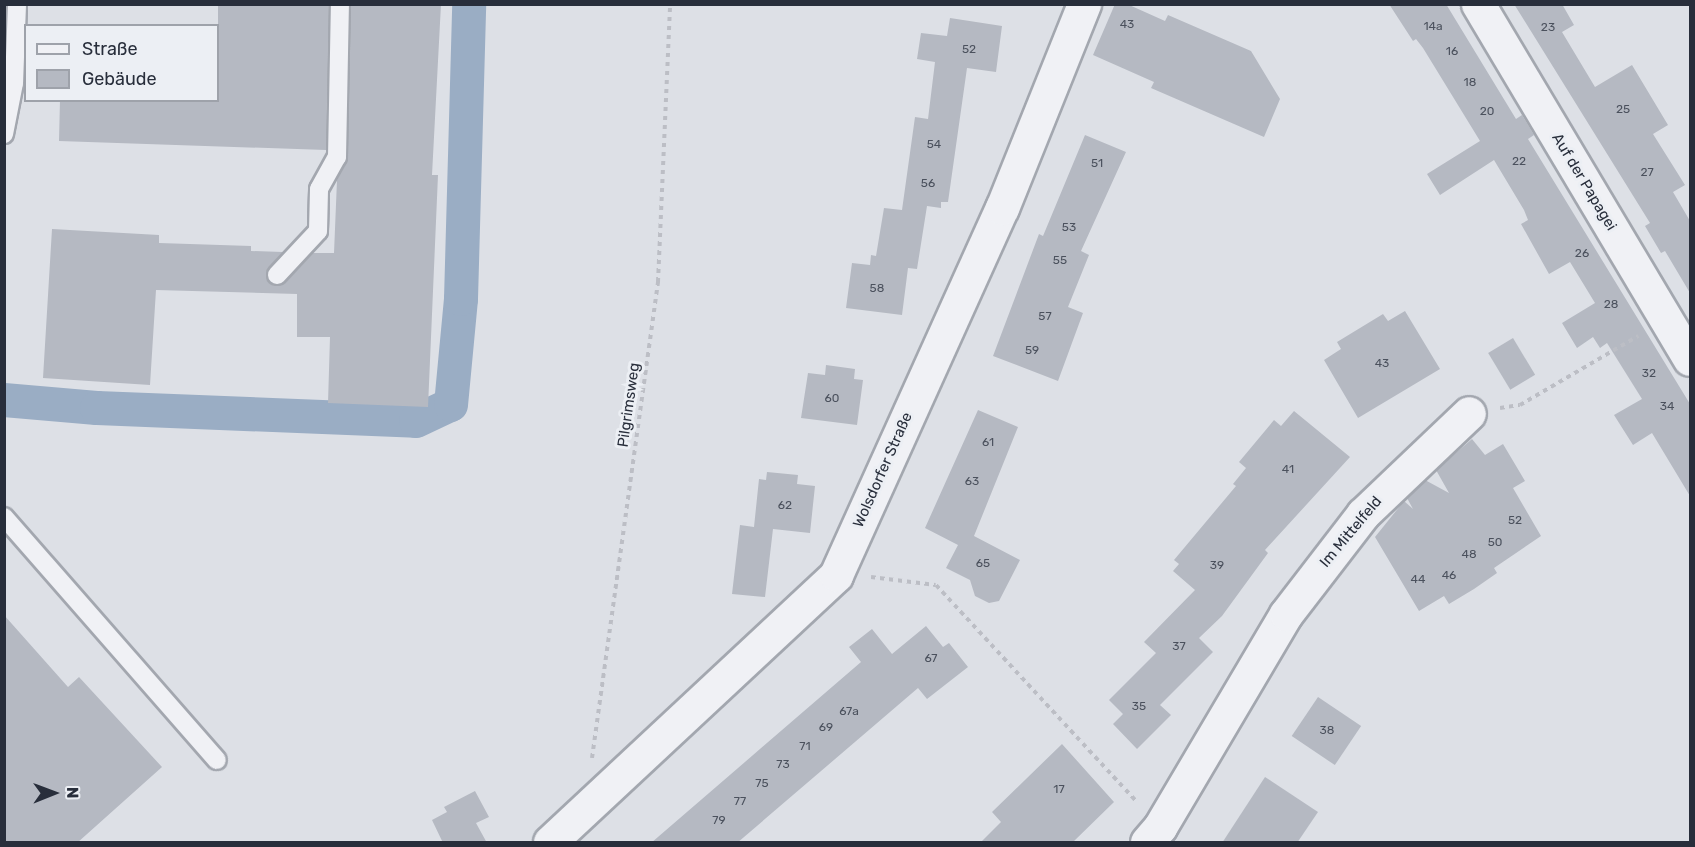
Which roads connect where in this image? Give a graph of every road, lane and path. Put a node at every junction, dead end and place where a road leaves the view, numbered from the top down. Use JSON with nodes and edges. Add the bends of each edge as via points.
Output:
{"nodes":[{"id":1,"x":17,"y":4,"type":"edge"},
{"id":2,"x":340,"y":4,"type":"edge"},
{"id":3,"x":670,"y":4,"type":"edge"},
{"id":4,"x":1084,"y":4,"type":"edge"},
{"id":5,"x":1478,"y":4,"type":"edge"},
{"id":6,"x":4,"y":134,"type":"edge"},
{"id":7,"x":277,"y":275,"type":"dead end"},
{"id":8,"x":1666,"y":320,"type":"junction"},
{"id":9,"x":1690,"y":360,"type":"edge"},
{"id":10,"x":1469,"y":413,"type":"joint"},
{"id":11,"x":4,"y":517,"type":"edge"},
{"id":12,"x":836,"y":575,"type":"junction"},
{"id":13,"x":217,"y":760,"type":"dead end"},
{"id":14,"x":585,"y":807,"type":"junction"},
{"id":15,"x":1161,"y":837,"type":"edge"},
{"id":16,"x":550,"y":843,"type":"edge"}],
"edges":[{"from":1,"to":6,"type":"lane","via":[[14,83]]},
{"from":2,"to":7,"type":"lane","via":[[337,157],[319,189],[318,231]]},
{"from":3,"to":14,"type":"path","name":"Pilgrimsweg","via":[[658,282]]},
{"from":4,"to":12,"type":"street","name":"Wolsdorfer Straße","via":[[1002,208]]},
{"from":5,"to":8,"type":"street","name":"Auf der Papagei"},
{"from":8,"to":9,"type":"street","name":"Auf der Papagei"},
{"from":8,"to":10,"type":"path","via":[[1520,405]]},
{"from":10,"to":15,"type":"street","name":"Im Mittelfeld","via":[[1363,514],[1286,614]]},
{"from":11,"to":13,"type":"lane"},
{"from":12,"to":14,"type":"street","name":"Wolsdorfer Straße"},
{"from":12,"to":15,"type":"path","via":[[936,585]]},
{"from":14,"to":16,"type":"street","name":"Wolsdorfer Straße"}]}
